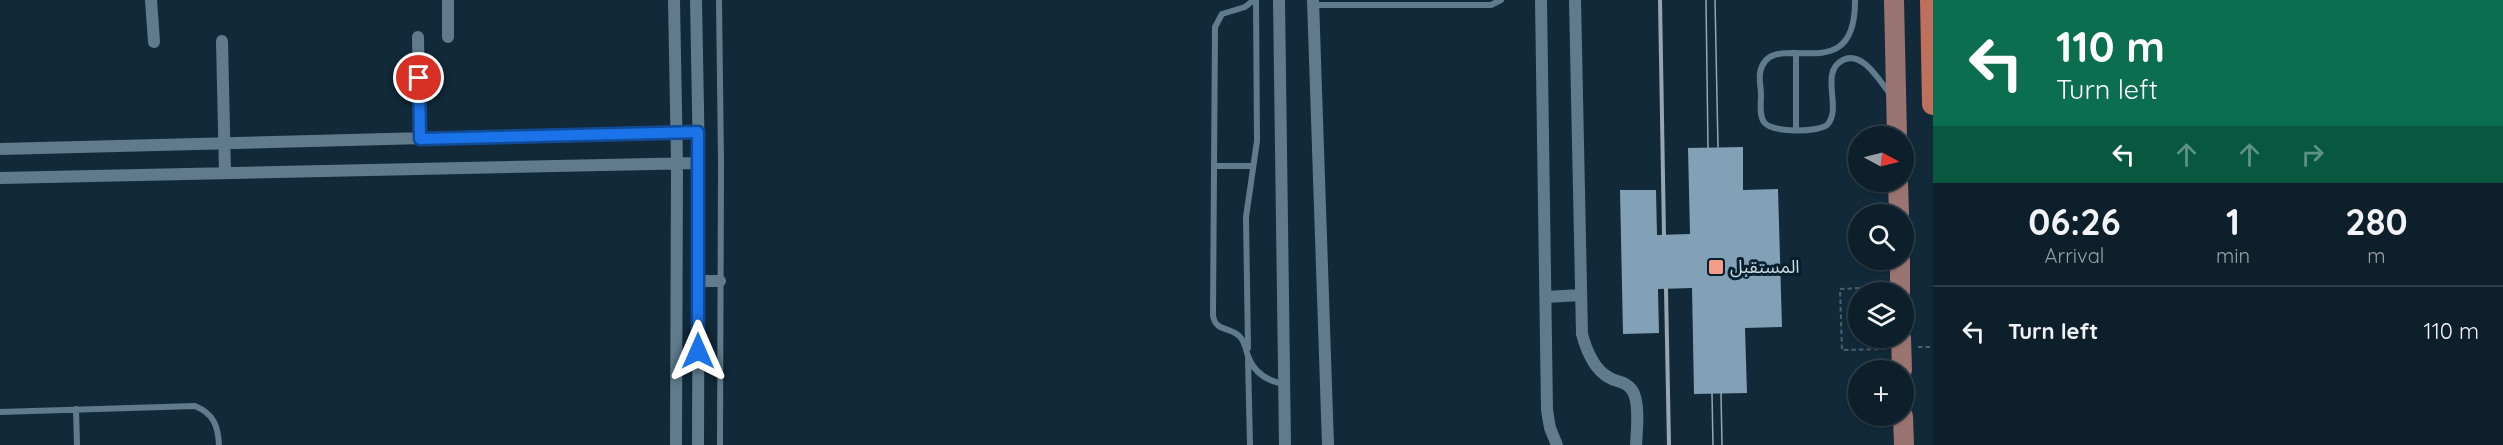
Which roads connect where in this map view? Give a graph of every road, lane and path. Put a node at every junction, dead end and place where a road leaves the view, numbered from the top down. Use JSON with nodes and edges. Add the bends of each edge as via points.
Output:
{"nodes":[{"id":1,"x":151,"y":0,"type":"edge"},
{"id":2,"x":448,"y":0,"type":"edge"},
{"id":3,"x":674,"y":0,"type":"edge"},
{"id":4,"x":696,"y":0,"type":"edge"},
{"id":5,"x":719,"y":0,"type":"edge"},
{"id":6,"x":1255,"y":0,"type":"edge"},
{"id":7,"x":1279,"y":0,"type":"edge"},
{"id":8,"x":1501,"y":0,"type":"edge"},
{"id":9,"x":1541,"y":0,"type":"edge"},
{"id":10,"x":1575,"y":0,"type":"edge"},
{"id":11,"x":1855,"y":0,"type":"edge"},
{"id":12,"x":1894,"y":0,"type":"edge"},
{"id":13,"x":1931,"y":0,"type":"edge"},
{"id":14,"x":1371,"y":2,"type":"edge"},
{"id":15,"x":1440,"y":2,"type":"edge"},
{"id":16,"x":1313,"y":3,"type":"edge"},
{"id":17,"x":1342,"y":3,"type":"edge"},
{"id":18,"x":1409,"y":3,"type":"edge"},
{"id":19,"x":1470,"y":3,"type":"edge"},
{"id":20,"x":418,"y":37,"type":"dead end"},
{"id":21,"x":448,"y":37,"type":"dead end"},
{"id":22,"x":222,"y":41,"type":"dead end"},
{"id":23,"x":154,"y":42,"type":"dead end"},
{"id":24,"x":1796,"y":52,"type":"junction"},
{"id":25,"x":1896,"y":101,"type":"junction"},
{"id":26,"x":1933,"y":104,"type":"edge"},
{"id":27,"x":1897,"y":126,"type":"edge"},
{"id":28,"x":1796,"y":129,"type":"junction"},
{"id":29,"x":676,"y":132,"type":"junction"},
{"id":30,"x":698,"y":132,"type":"junction"},
{"id":31,"x":420,"y":139,"type":"junction"},
{"id":32,"x":225,"y":144,"type":"junction"},
{"id":33,"x":0,"y":149,"type":"edge"},
{"id":34,"x":677,"y":163,"type":"junction"},
{"id":35,"x":699,"y":163,"type":"junction"},
{"id":36,"x":1214,"y":166,"type":"junction"},
{"id":37,"x":1253,"y":166,"type":"junction"},
{"id":38,"x":225,"y":173,"type":"junction"},
{"id":39,"x":0,"y":178,"type":"edge"},
{"id":40,"x":720,"y":280,"type":"junction"},
{"id":41,"x":699,"y":281,"type":"junction"},
{"id":42,"x":1848,"y":289,"type":"edge"},
{"id":43,"x":1581,"y":295,"type":"junction"},
{"id":44,"x":1546,"y":297,"type":"junction"},
{"id":45,"x":1842,"y":350,"type":"dead end"},
{"id":46,"x":1248,"y":357,"type":"junction"},
{"id":47,"x":1284,"y":384,"type":"junction"},
{"id":48,"x":76,"y":409,"type":"junction"},
{"id":49,"x":0,"y":412,"type":"edge"},
{"id":50,"x":1903,"y":426,"type":"edge"},
{"id":51,"x":77,"y":445,"type":"edge"},
{"id":52,"x":219,"y":445,"type":"edge"},
{"id":53,"x":676,"y":445,"type":"edge"},
{"id":54,"x":698,"y":445,"type":"edge"},
{"id":55,"x":720,"y":445,"type":"edge"},
{"id":56,"x":1250,"y":445,"type":"edge"},
{"id":57,"x":1284,"y":445,"type":"edge"},
{"id":58,"x":1328,"y":445,"type":"edge"},
{"id":59,"x":1557,"y":445,"type":"edge"},
{"id":60,"x":1636,"y":445,"type":"edge"},
{"id":61,"x":1904,"y":445,"type":"edge"}],
"edges":[{"from":1,"to":23,"type":"street"},
{"from":2,"to":21,"type":"street"},
{"from":3,"to":29,"type":"street"},
{"from":4,"to":30,"type":"street"},
{"from":5,"to":40,"type":"lane"},
{"from":6,"to":36,"type":"lane","via":[[1227,11],[1216,22]]},
{"from":6,"to":37,"type":"lane","via":[[1257,128]]},
{"from":7,"to":47,"type":"street"},
{"from":8,"to":19,"type":"lane","via":[[1495,5]]},
{"from":9,"to":44,"type":"street"},
{"from":10,"to":43,"type":"street"},
{"from":11,"to":24,"type":"lane","via":[[1855,22],[1845,43],[1825,52]]},
{"from":12,"to":25,"type":"main road"},
{"from":13,"to":26,"type":"highway"},
{"from":14,"to":17,"type":"lane"},
{"from":14,"to":18,"type":"lane"},
{"from":15,"to":18,"type":"lane"},
{"from":15,"to":19,"type":"lane"},
{"from":16,"to":17,"type":"lane"},
{"from":16,"to":58,"type":"street"},
{"from":20,"to":31,"type":"street"},
{"from":22,"to":32,"type":"street"},
{"from":24,"to":28,"type":"lane"},
{"from":24,"to":28,"type":"lane","via":[[1775,55],[1760,73],[1763,122],[1773,129]]},
{"from":25,"to":27,"type":"main road"},
{"from":25,"to":28,"type":"lane","via":[[1864,63],[1848,59],[1838,64],[1833,74],[1830,121],[1819,129]]},
{"from":29,"to":30,"type":"street"},
{"from":29,"to":31,"type":"street"},
{"from":29,"to":34,"type":"street"},
{"from":30,"to":35,"type":"street"},
{"from":31,"to":32,"type":"street"},
{"from":32,"to":33,"type":"street"},
{"from":32,"to":38,"type":"street"},
{"from":34,"to":35,"type":"street"},
{"from":34,"to":38,"type":"street"},
{"from":34,"to":53,"type":"street"},
{"from":35,"to":41,"type":"street"},
{"from":36,"to":37,"type":"lane"},
{"from":36,"to":46,"type":"lane","via":[[1213,320],[1241,338]]},
{"from":37,"to":46,"type":"lane","via":[[1246,217]]},
{"from":38,"to":39,"type":"street"},
{"from":40,"to":41,"type":"street"},
{"from":40,"to":55,"type":"lane"},
{"from":41,"to":54,"type":"street"},
{"from":42,"to":45,"type":"path","via":[[1840,289]]},
{"from":43,"to":44,"type":"street"},
{"from":43,"to":60,"type":"street","via":[[1582,334],[1590,356],[1609,378],[1624,382],[1637,401]]},
{"from":44,"to":59,"type":"street","via":[[1547,410]]},
{"from":46,"to":47,"type":"lane","via":[[1265,378]]},
{"from":46,"to":56,"type":"lane"},
{"from":47,"to":57,"type":"street"},
{"from":48,"to":49,"type":"lane"},
{"from":48,"to":51,"type":"lane"},
{"from":48,"to":52,"type":"lane","via":[[195,406],[215,422]]},
{"from":50,"to":61,"type":"main road"}]}
